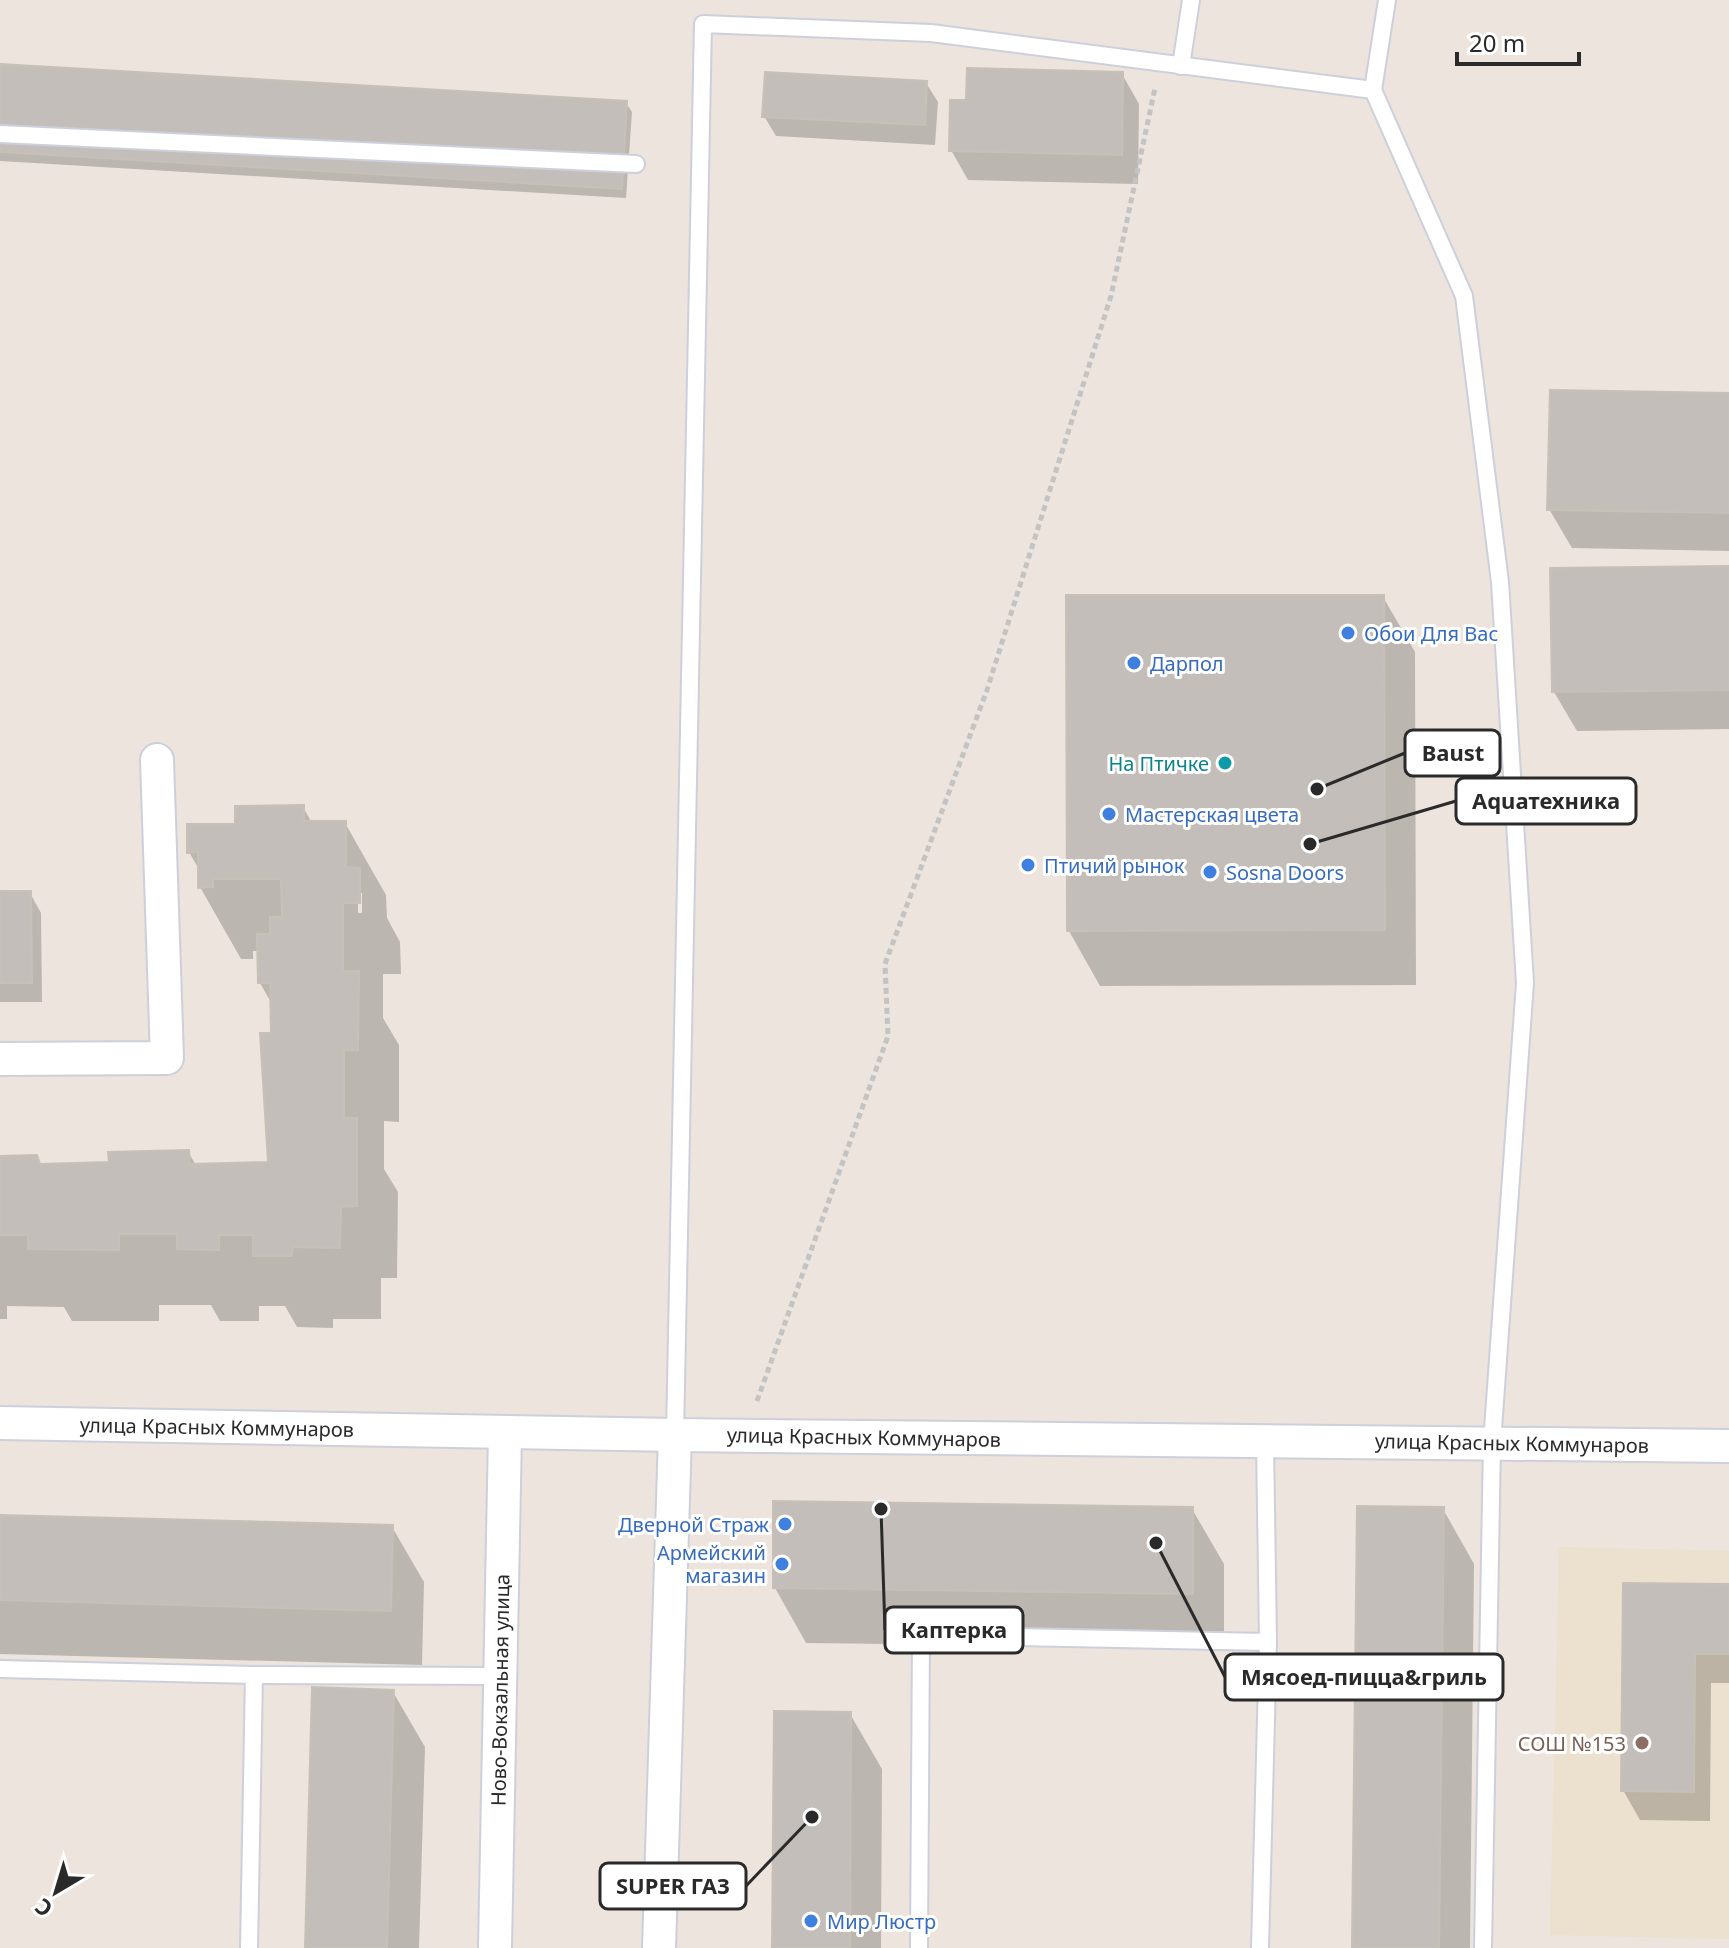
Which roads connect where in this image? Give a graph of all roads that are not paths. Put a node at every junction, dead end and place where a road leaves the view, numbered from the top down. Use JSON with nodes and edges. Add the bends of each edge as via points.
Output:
{"nodes":[{"id":1,"x":1191,"y":0,"type":"edge"},
{"id":2,"x":1387,"y":0,"type":"edge"},
{"id":3,"x":1181,"y":66,"type":"junction"},
{"id":4,"x":1373,"y":90,"type":"junction"},
{"id":5,"x":0,"y":134,"type":"edge"},
{"id":6,"x":636,"y":164,"type":"dead end"},
{"id":7,"x":157,"y":760,"type":"dead end"},
{"id":8,"x":0,"y":1059,"type":"edge"},
{"id":9,"x":0,"y":1423,"type":"edge"},
{"id":10,"x":505,"y":1433,"type":"junction"},
{"id":11,"x":675,"y":1435,"type":"junction"},
{"id":12,"x":1265,"y":1441,"type":"junction"},
{"id":13,"x":1492,"y":1443,"type":"junction"},
{"id":14,"x":1729,"y":1446,"type":"edge"},
{"id":15,"x":1268,"y":1642,"type":"junction"},
{"id":16,"x":0,"y":1669,"type":"edge"},
{"id":17,"x":254,"y":1675,"type":"junction"},
{"id":18,"x":500,"y":1676,"type":"junction"},
{"id":19,"x":249,"y":1948,"type":"edge"},
{"id":20,"x":495,"y":1948,"type":"edge"},
{"id":21,"x":659,"y":1948,"type":"edge"},
{"id":22,"x":919,"y":1948,"type":"edge"},
{"id":23,"x":1260,"y":1948,"type":"edge"},
{"id":24,"x":1483,"y":1948,"type":"edge"}],
"edges":[{"from":1,"to":3,"type":"lane"},
{"from":2,"to":4,"type":"lane"},
{"from":3,"to":4,"type":"lane"},
{"from":3,"to":11,"type":"lane","via":[[931,33],[703,24]]},
{"from":4,"to":13,"type":"lane","via":[[1464,296],[1500,582],[1525,983]]},
{"from":5,"to":6,"type":"lane"},
{"from":7,"to":8,"type":"street","via":[[167,1058]]},
{"from":9,"to":10,"type":"street","name":"улица Красных Коммунаров"},
{"from":10,"to":11,"type":"street","name":"улица Красных Коммунаров"},
{"from":10,"to":18,"type":"street","name":"Ново-Вокзальная улица"},
{"from":11,"to":12,"type":"street","name":"улица Красных Коммунаров"},
{"from":11,"to":21,"type":"street"},
{"from":12,"to":13,"type":"street","name":"улица Красных Коммунаров"},
{"from":12,"to":15,"type":"lane"},
{"from":13,"to":14,"type":"street","name":"улица Красных Коммунаров"},
{"from":13,"to":24,"type":"lane"},
{"from":15,"to":22,"type":"lane","via":[[921,1635]]},
{"from":15,"to":23,"type":"lane"},
{"from":16,"to":17,"type":"lane"},
{"from":17,"to":18,"type":"lane"},
{"from":17,"to":19,"type":"lane"},
{"from":18,"to":20,"type":"street","name":"Ново-Вокзальная улица"}]}
